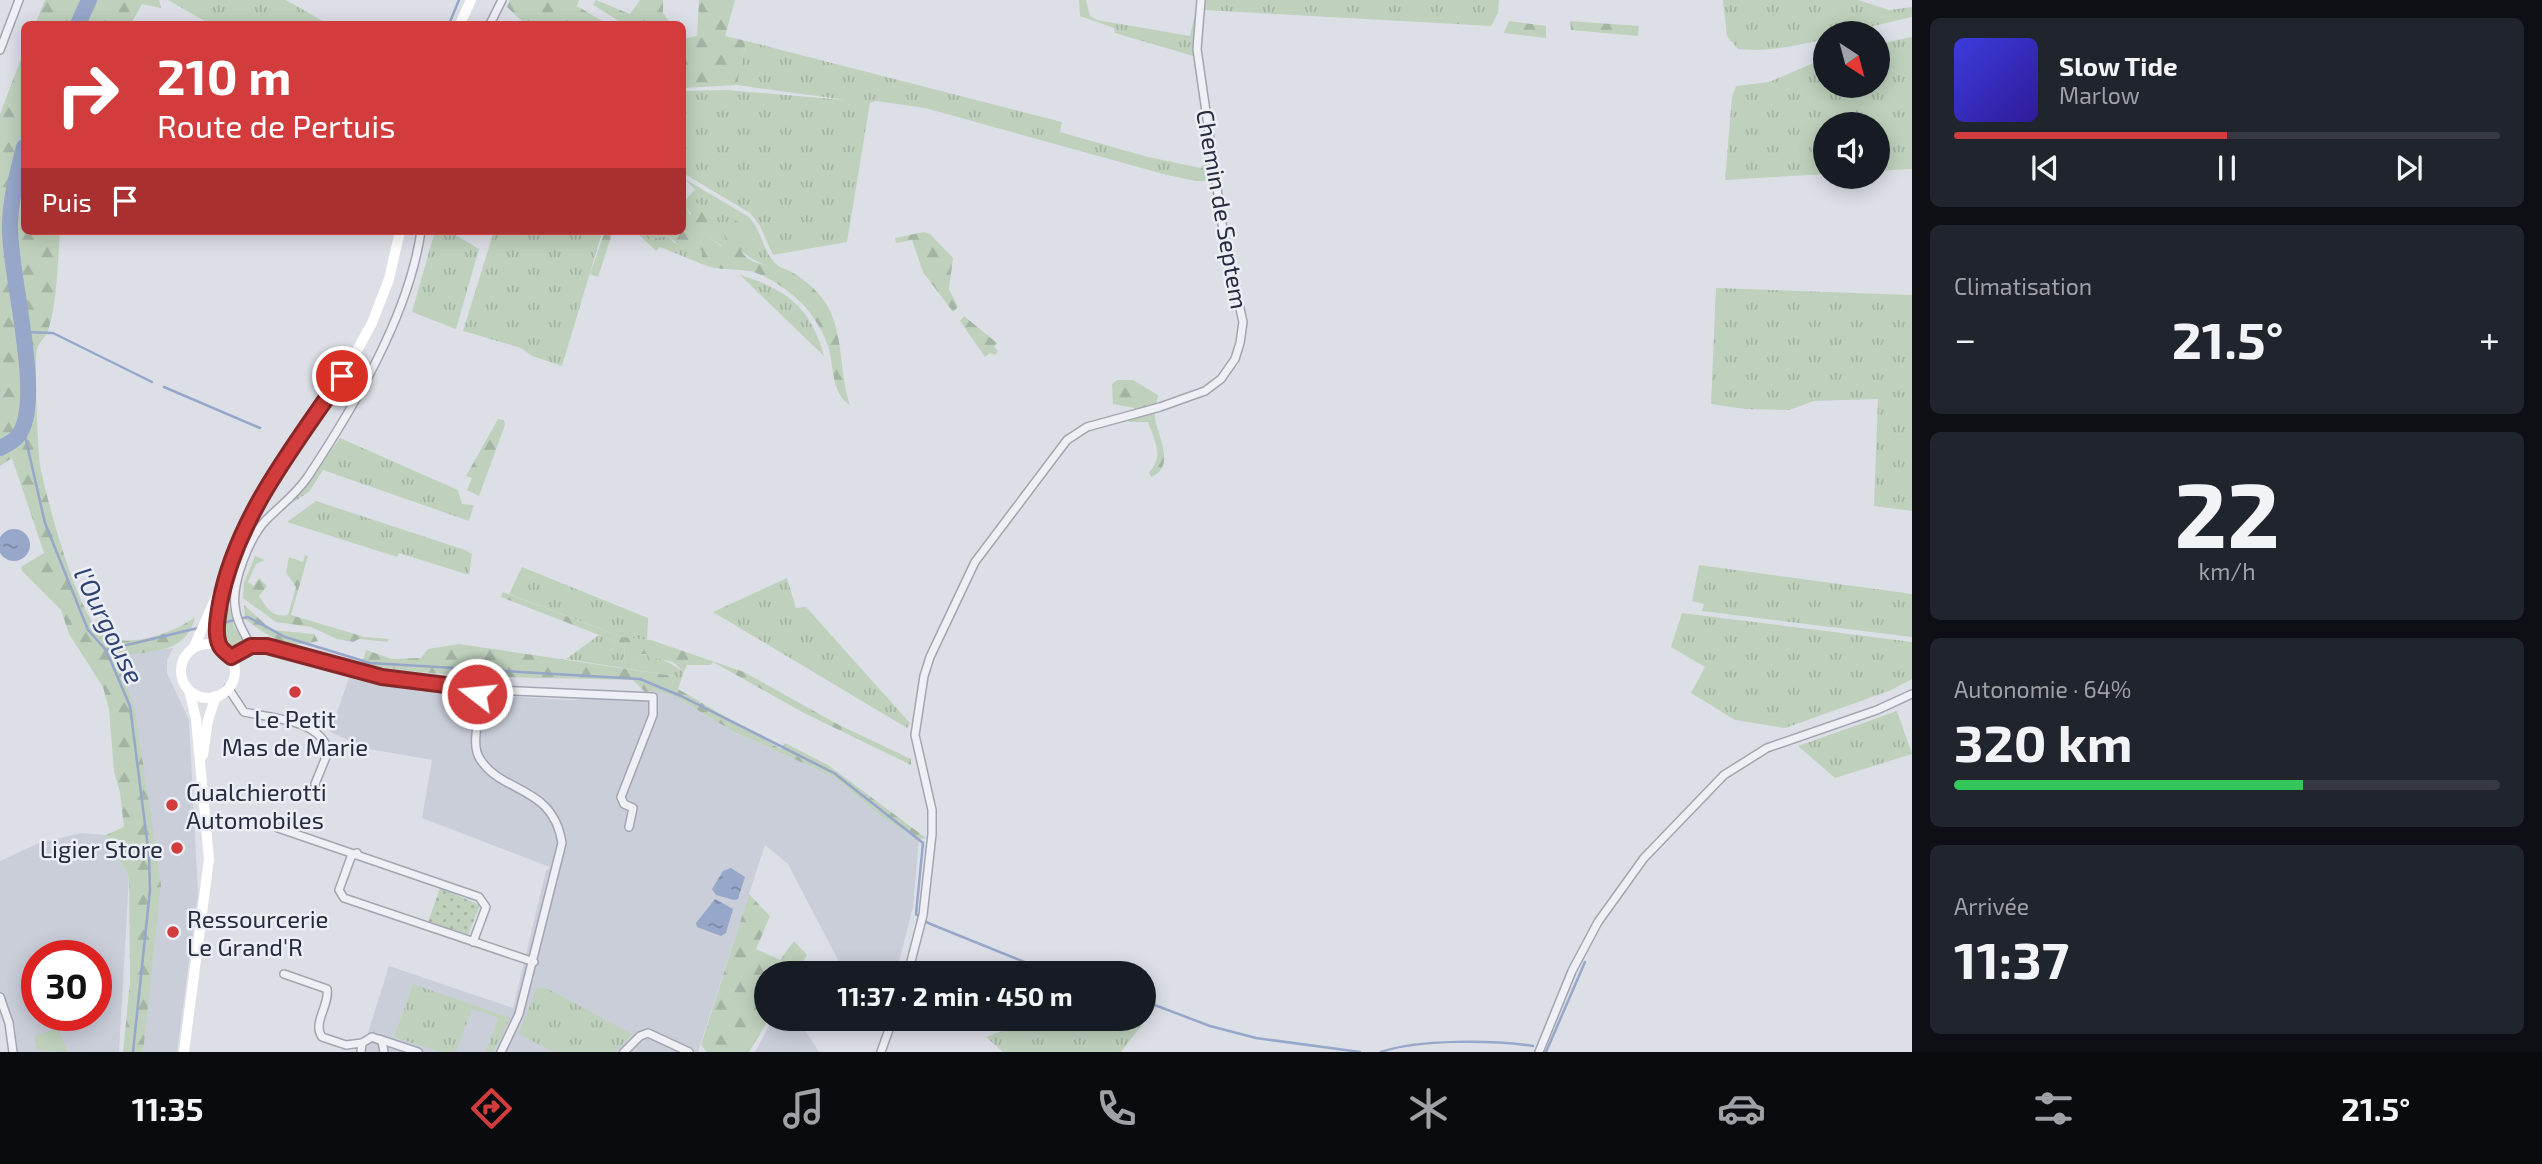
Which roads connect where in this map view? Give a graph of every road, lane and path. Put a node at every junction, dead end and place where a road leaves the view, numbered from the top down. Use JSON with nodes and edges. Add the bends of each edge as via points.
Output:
{"nodes":[{"id":1,"x":19,"y":0,"type":"edge"},
{"id":2,"x":471,"y":0,"type":"edge"},
{"id":3,"x":502,"y":0,"type":"edge"},
{"id":4,"x":1201,"y":0,"type":"edge"},
{"id":5,"x":461,"y":21,"type":"edge"},
{"id":6,"x":492,"y":21,"type":"edge"},
{"id":7,"x":0,"y":50,"type":"edge"},
{"id":8,"x":399,"y":235,"type":"edge"},
{"id":9,"x":420,"y":235,"type":"edge"},
{"id":10,"x":223,"y":585,"type":"junction"},
{"id":11,"x":251,"y":646,"type":"junction"},
{"id":12,"x":194,"y":647,"type":"junction"},
{"id":13,"x":220,"y":647,"type":"junction"},
{"id":14,"x":231,"y":657,"type":"junction"},
{"id":15,"x":228,"y":688,"type":"junction"},
{"id":16,"x":470,"y":688,"type":"junction"},
{"id":17,"x":189,"y":690,"type":"junction"},
{"id":18,"x":1912,"y":694,"type":"edge"},
{"id":19,"x":216,"y":696,"type":"junction"},
{"id":20,"x":201,"y":774,"type":"junction"},
{"id":21,"x":315,"y":784,"type":"dead end"},
{"id":22,"x":629,"y":827,"type":"dead end"},
{"id":23,"x":278,"y":828,"type":"dead end"},
{"id":24,"x":357,"y":853,"type":"junction"},
{"id":25,"x":473,"y":942,"type":"junction"},
{"id":26,"x":911,"y":961,"type":"edge"},
{"id":27,"x":534,"y":962,"type":"junction"},
{"id":28,"x":284,"y":974,"type":"dead end"},
{"id":29,"x":0,"y":997,"type":"edge"},
{"id":30,"x":888,"y":1031,"type":"edge"},
{"id":31,"x":379,"y":1039,"type":"junction"},
{"id":32,"x":362,"y":1043,"type":"junction"},
{"id":33,"x":13,"y":1052,"type":"edge"},
{"id":34,"x":184,"y":1052,"type":"edge"},
{"id":35,"x":361,"y":1052,"type":"edge"},
{"id":36,"x":384,"y":1052,"type":"edge"},
{"id":37,"x":418,"y":1052,"type":"edge"},
{"id":38,"x":501,"y":1052,"type":"edge"},
{"id":39,"x":624,"y":1052,"type":"edge"},
{"id":40,"x":689,"y":1052,"type":"edge"},
{"id":41,"x":881,"y":1052,"type":"edge"},
{"id":42,"x":1539,"y":1052,"type":"edge"}],
"edges":[{"from":1,"to":7,"type":"street"},
{"from":2,"to":5,"type":"main road"},
{"from":3,"to":6,"type":"street"},
{"from":4,"to":26,"type":"street","name":"Chemin de Septem","via":[[1198,49],[1224,237],[1243,322],[1240,343],[1221,379],[1205,391],[1087,427],[1068,440],[975,562],[930,657],[915,722],[932,810],[932,834],[923,915]]},
{"from":8,"to":10,"type":"main road","via":[[372,323],[263,494]]},
{"from":9,"to":11,"type":"street","via":[[408,293],[381,349],[307,478],[265,521],[252,544],[234,601]]},
{"from":10,"to":12,"type":"main road"},
{"from":10,"to":13,"type":"main road","via":[[217,621]]},
{"from":11,"to":14,"type":"street"},
{"from":11,"to":16,"type":"street","via":[[280,649],[382,677]]},
{"from":12,"to":13,"type":"main road"},
{"from":12,"to":17,"type":"main road","via":[[181,667]]},
{"from":13,"to":14,"type":"main road"},
{"from":14,"to":15,"type":"main road","via":[[234,677]]},
{"from":15,"to":19,"type":"main road"},
{"from":15,"to":21,"type":"street","via":[[244,712],[309,728],[322,736],[328,752]]},
{"from":16,"to":22,"type":"street","via":[[653,697],[656,707],[621,797],[633,808]]},
{"from":16,"to":27,"type":"street","via":[[479,699],[479,759],[536,797],[552,817],[561,839],[561,856]]},
{"from":17,"to":19,"type":"main road","via":[[202,697]]},
{"from":17,"to":20,"type":"main road"},
{"from":18,"to":42,"type":"street","via":[[1768,748],[1724,775],[1644,858],[1598,922]]},
{"from":19,"to":20,"type":"main road"},
{"from":20,"to":34,"type":"main road","via":[[208,877]]},
{"from":23,"to":24,"type":"street"},
{"from":24,"to":25,"type":"street","via":[[484,900],[486,907]]},
{"from":24,"to":25,"type":"street","via":[[351,857],[342,897]]},
{"from":25,"to":27,"type":"street"},
{"from":27,"to":38,"type":"street","via":[[519,1014]]},
{"from":28,"to":32,"type":"street","via":[[327,989],[318,1028],[322,1037],[346,1045]]},
{"from":29,"to":33,"type":"street"},
{"from":30,"to":41,"type":"street"},
{"from":31,"to":32,"type":"street"},
{"from":31,"to":36,"type":"street"},
{"from":31,"to":37,"type":"street"},
{"from":32,"to":35,"type":"street"},
{"from":39,"to":40,"type":"street","via":[[648,1033]]}]}
